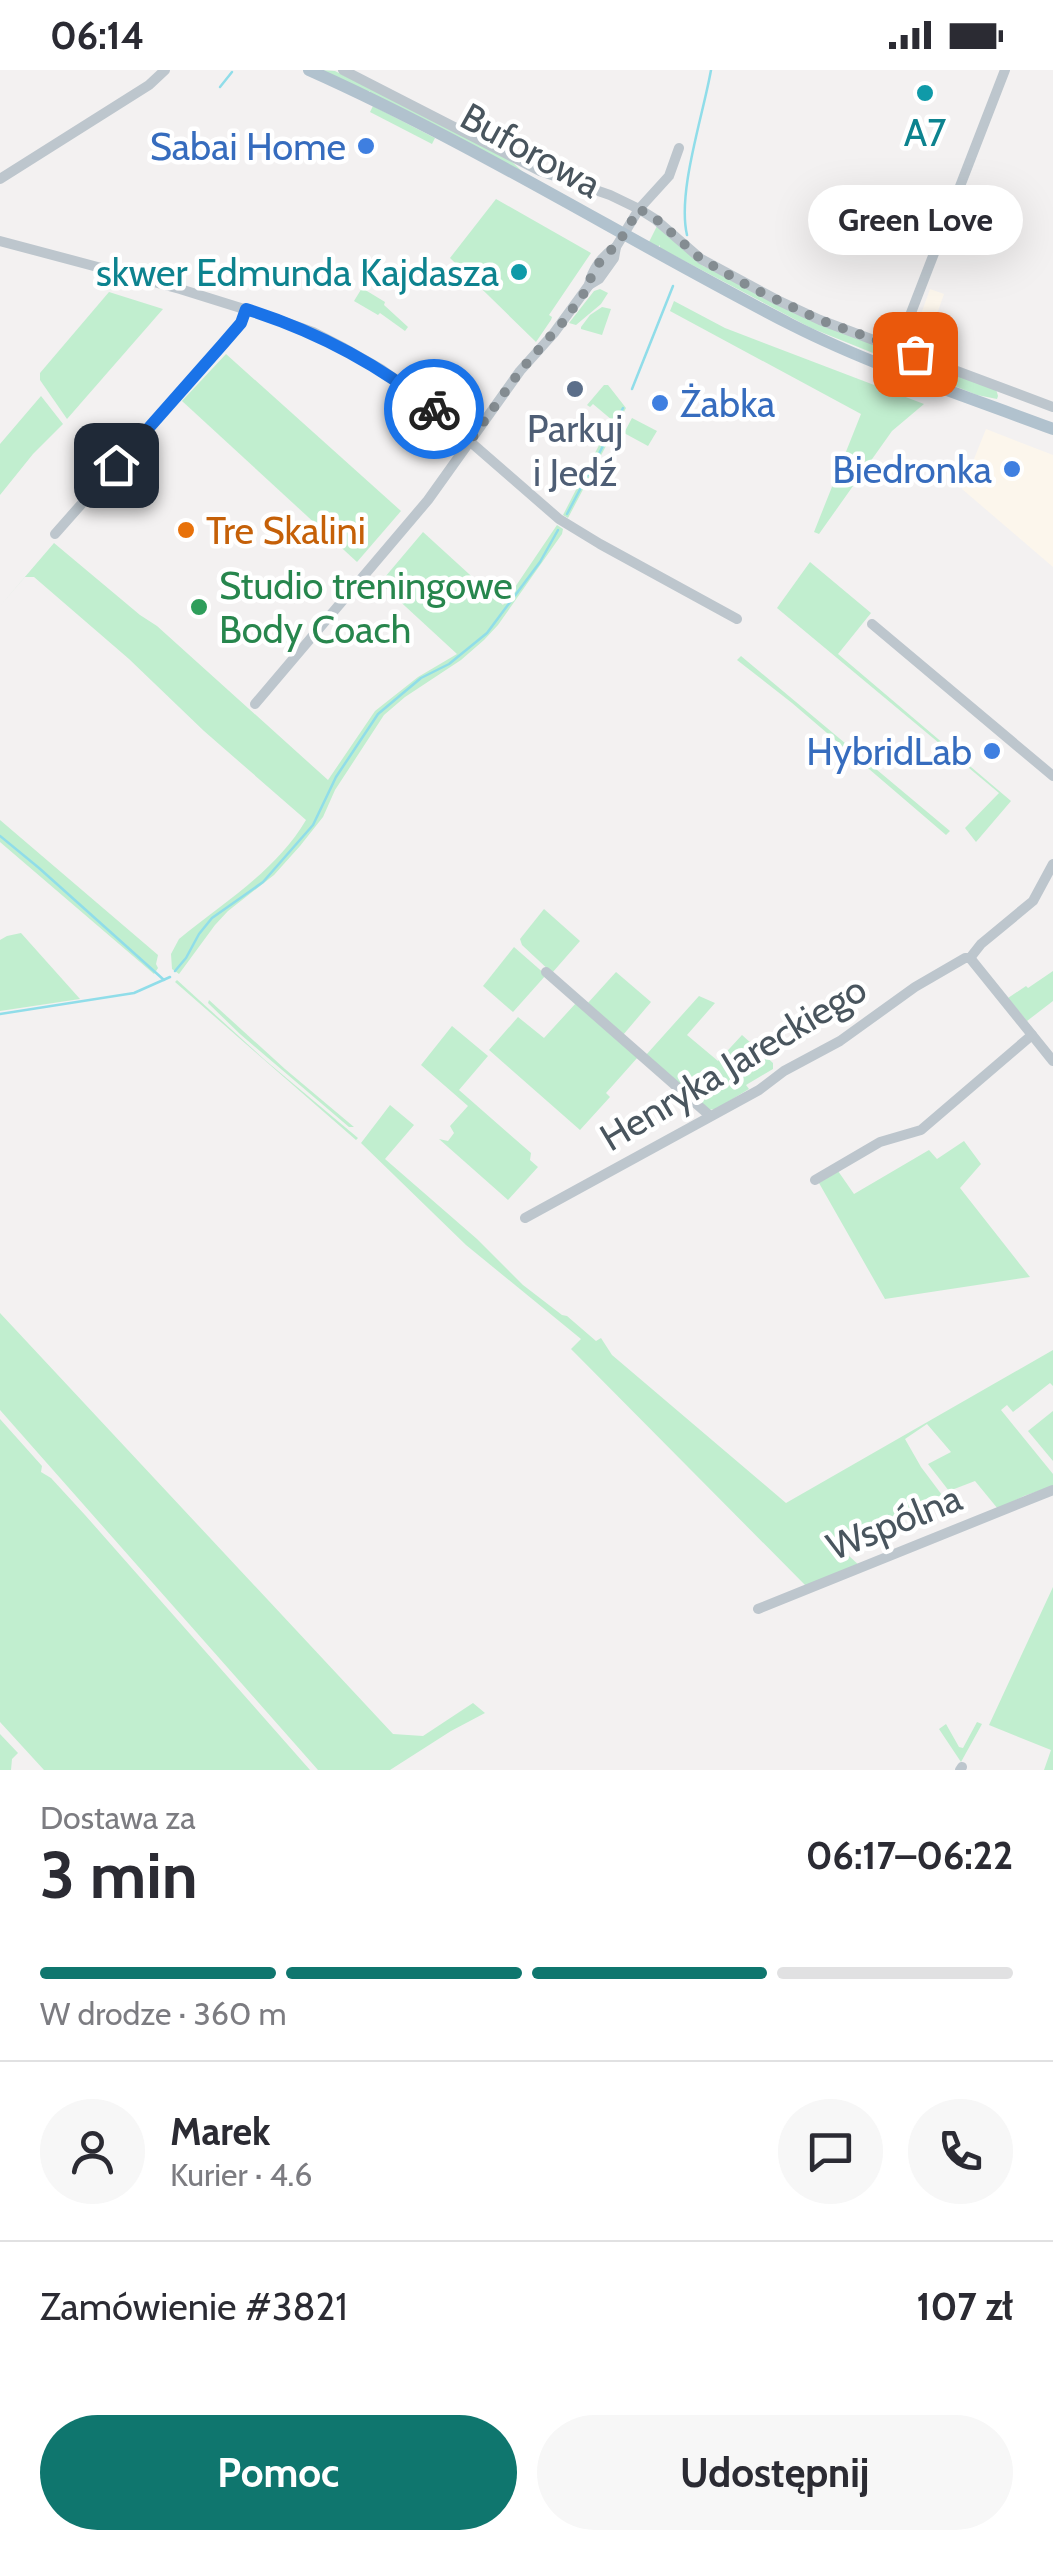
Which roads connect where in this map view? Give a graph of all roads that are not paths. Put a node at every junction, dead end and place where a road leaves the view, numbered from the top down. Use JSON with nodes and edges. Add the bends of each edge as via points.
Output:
{"nodes":[{"id":1,"x":165,"y":70,"type":"edge"},
{"id":2,"x":309,"y":70,"type":"edge"},
{"id":3,"x":342,"y":70,"type":"edge"},
{"id":4,"x":1005,"y":70,"type":"edge"},
{"id":5,"x":680,"y":148,"type":"dead end"},
{"id":6,"x":0,"y":180,"type":"edge"},
{"id":7,"x":639,"y":209,"type":"junction"},
{"id":8,"x":0,"y":241,"type":"edge"},
{"id":9,"x":620,"y":241,"type":"junction"},
{"id":10,"x":246,"y":309,"type":"junction"},
{"id":11,"x":897,"y":348,"type":"junction"},
{"id":12,"x":1053,"y":407,"type":"edge"},
{"id":13,"x":1053,"y":428,"type":"edge"},
{"id":14,"x":470,"y":441,"type":"junction"},
{"id":15,"x":55,"y":534,"type":"dead end"},
{"id":16,"x":737,"y":619,"type":"dead end"},
{"id":17,"x":872,"y":624,"type":"dead end"},
{"id":18,"x":255,"y":704,"type":"dead end"},
{"id":19,"x":1053,"y":776,"type":"edge"},
{"id":20,"x":1053,"y":864,"type":"edge"},
{"id":21,"x":970,"y":958,"type":"junction"},
{"id":22,"x":546,"y":972,"type":"dead end"},
{"id":23,"x":1032,"y":1035,"type":"junction"},
{"id":24,"x":1053,"y":1061,"type":"edge"},
{"id":25,"x":709,"y":1115,"type":"junction"},
{"id":26,"x":814,"y":1180,"type":"dead end"},
{"id":27,"x":525,"y":1218,"type":"dead end"},
{"id":28,"x":1053,"y":1490,"type":"edge"},
{"id":29,"x":758,"y":1609,"type":"dead end"}],
"edges":[{"from":1,"to":6,"type":"street"},
{"from":2,"to":9,"type":"main road","name":"Buforowa","via":[[446,137]]},
{"from":3,"to":7,"type":"street","name":"Buforowa","via":[[540,171]]},
{"from":4,"to":11,"type":"street"},
{"from":5,"to":7,"type":"street","via":[[669,176]]},
{"from":7,"to":9,"type":"street"},
{"from":7,"to":11,"type":"street","name":"Buforowa","via":[[714,267],[820,320]]},
{"from":8,"to":10,"type":"street"},
{"from":9,"to":13,"type":"main road","name":"Buforowa","via":[[820,338]]},
{"from":9,"to":14,"type":"street"},
{"from":10,"to":14,"type":"street","via":[[313,332],[381,369]]},
{"from":10,"to":15,"type":"street","via":[[241,323]]},
{"from":11,"to":12,"type":"street","name":"Buforowa"},
{"from":14,"to":16,"type":"street","via":[[559,519]]},
{"from":14,"to":18,"type":"street"},
{"from":17,"to":19,"type":"street"},
{"from":20,"to":21,"type":"street","name":"Henryka Jareckiego","via":[[1033,901]]},
{"from":21,"to":23,"type":"street"},
{"from":21,"to":25,"type":"street","name":"Henryka Jareckiego"},
{"from":22,"to":25,"type":"street"},
{"from":23,"to":24,"type":"street"},
{"from":23,"to":26,"type":"street","via":[[921,1130],[880,1142]]},
{"from":25,"to":27,"type":"street","name":"Henryka Jareckiego"},
{"from":28,"to":29,"type":"street","name":"Wspólna"}]}
